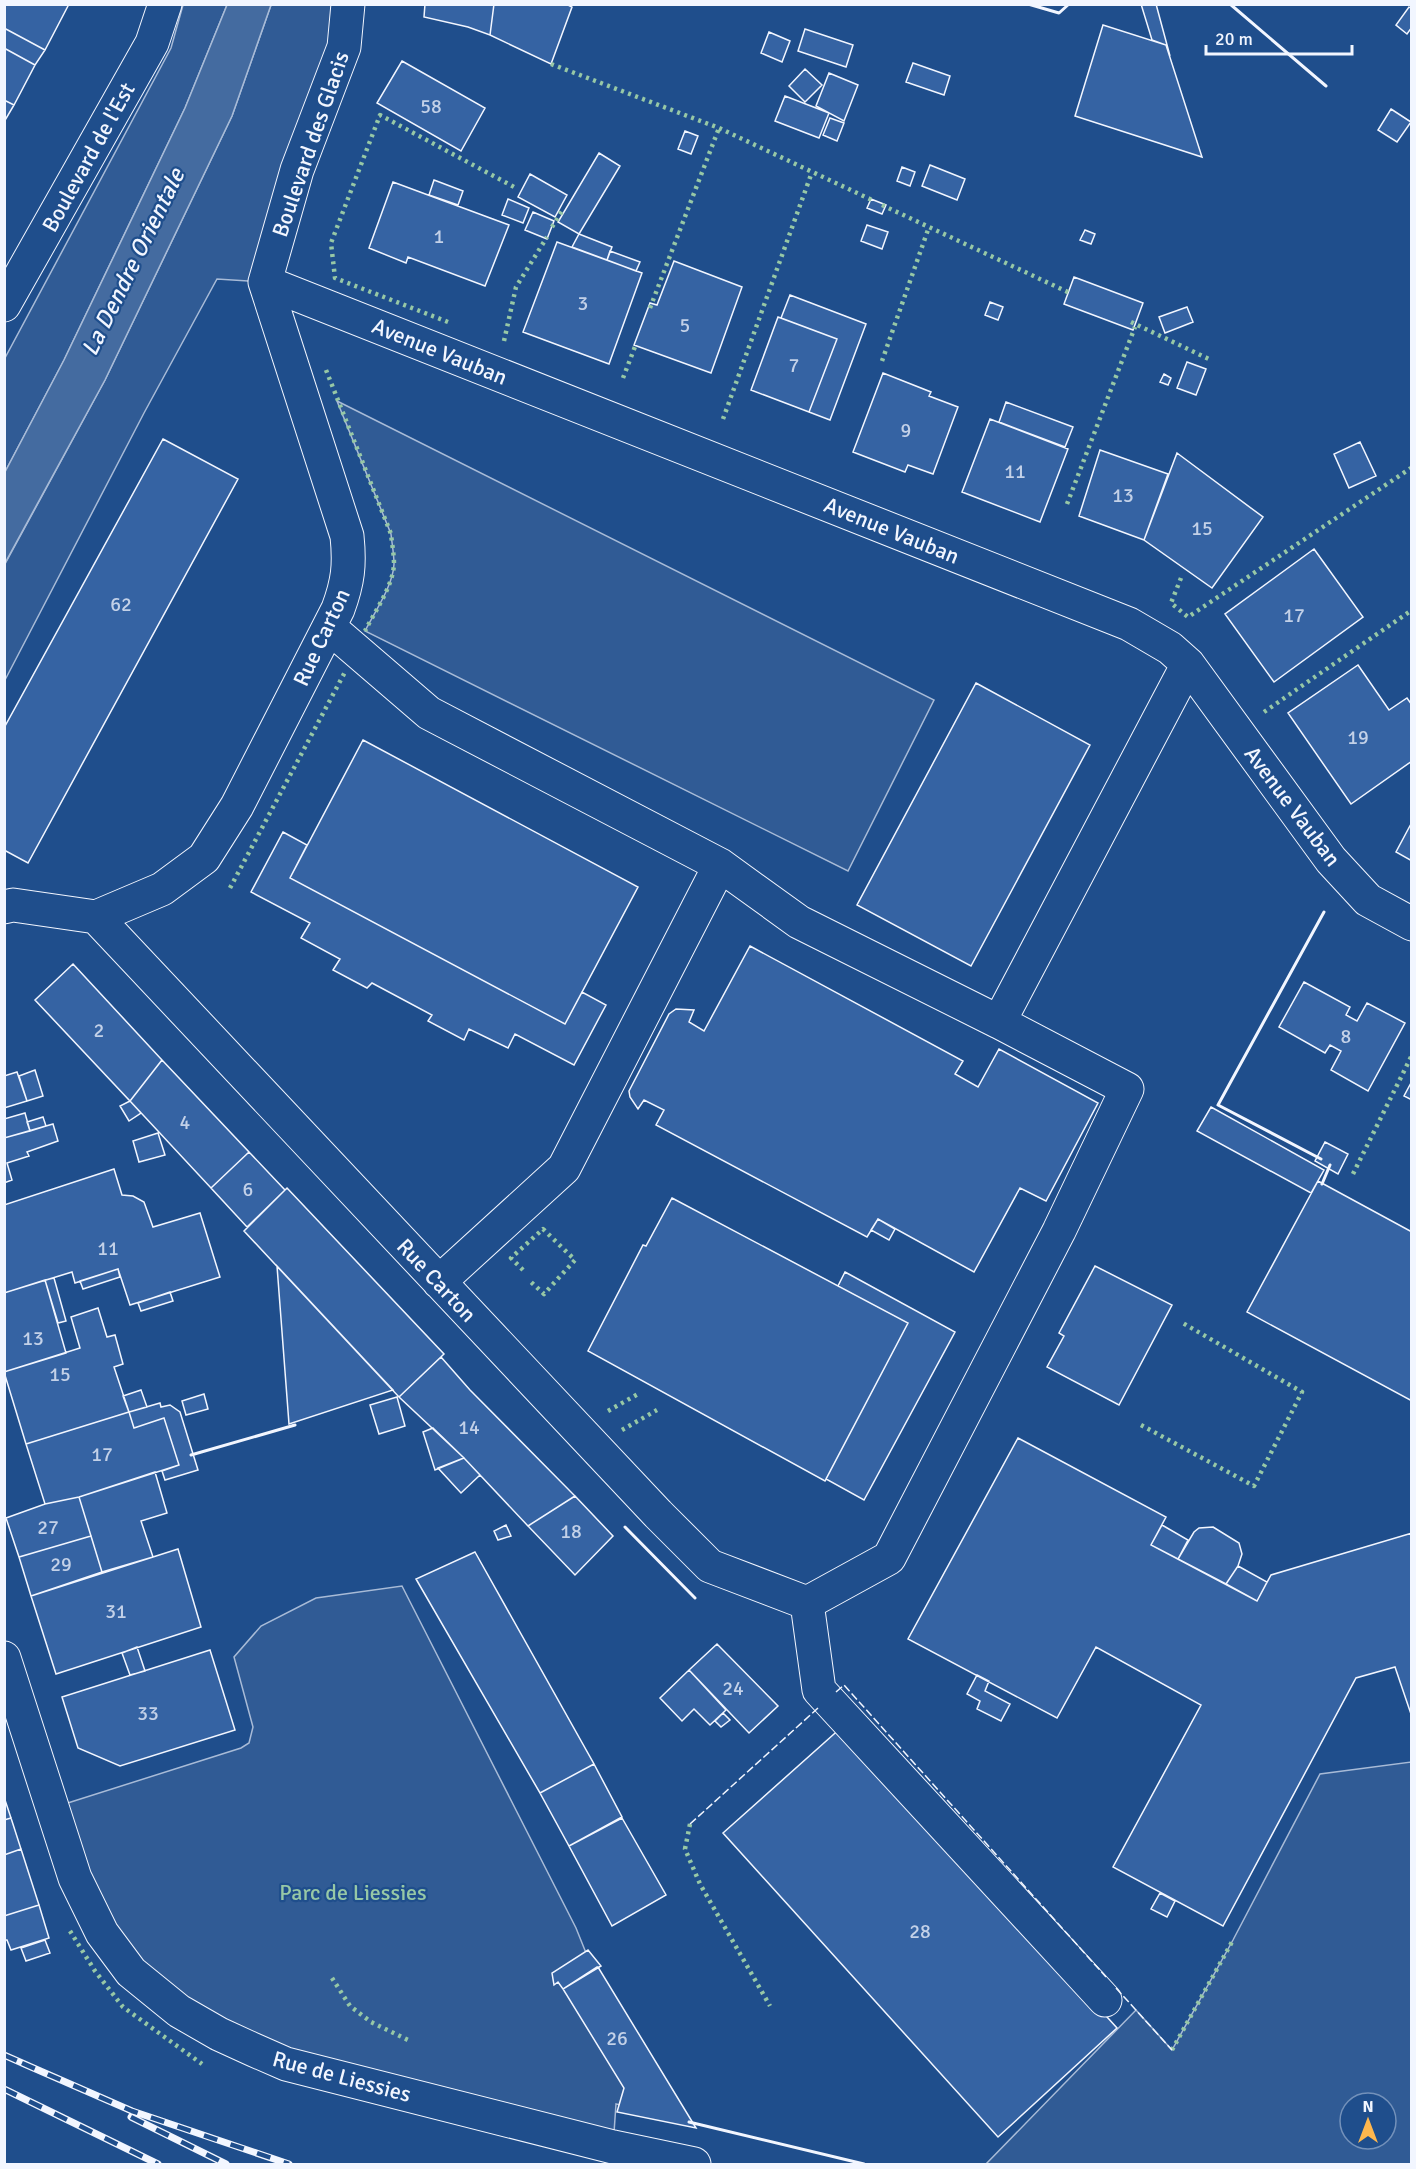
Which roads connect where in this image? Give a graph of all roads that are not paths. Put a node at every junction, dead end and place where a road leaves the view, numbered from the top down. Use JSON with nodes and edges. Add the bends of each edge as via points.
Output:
{"nodes":[{"id":1,"x":165,"y":4,"type":"edge"},
{"id":2,"x":348,"y":4,"type":"edge"},
{"id":3,"x":265,"y":282,"type":"junction"},
{"id":4,"x":4,"y":305,"type":"edge"},
{"id":5,"x":329,"y":627,"type":"junction"},
{"id":6,"x":1188,"y":664,"type":"junction"},
{"id":7,"x":720,"y":865,"type":"junction"},
{"id":8,"x":4,"y":907,"type":"edge"},
{"id":9,"x":96,"y":917,"type":"junction"},
{"id":10,"x":1412,"y":924,"type":"edge"},
{"id":11,"x":999,"y":1022,"type":"junction"},
{"id":12,"x":439,"y":1282,"type":"junction"},
{"id":13,"x":807,"y":1603,"type":"junction"},
{"id":14,"x":4,"y":1658,"type":"edge"},
{"id":15,"x":1105,"y":2000,"type":"dead end"},
{"id":16,"x":694,"y":2164,"type":"edge"}],
"edges":[{"from":1,"to":4,"type":"street","name":"Boulevard de l'Est","via":[[152,43]]},
{"from":2,"to":3,"type":"street","name":"Boulevard des Glacis","via":[[344,46],[297,170]]},
{"from":3,"to":5,"type":"street","name":"Rue Carton","via":[[347,536],[350,561],[346,586]]},
{"from":3,"to":6,"type":"street","name":"Avenue Vauban","via":[[1129,624],[1170,648]]},
{"from":5,"to":7,"type":"street","via":[[429,713]]},
{"from":5,"to":9,"type":"street","name":"Rue Carton","via":[[237,806],[204,858],[162,889]]},
{"from":6,"to":10,"type":"street","name":"Avenue Vauban","via":[[1331,860],[1368,900]]},
{"from":6,"to":11,"type":"street"},
{"from":7,"to":11,"type":"street","via":[[799,922]]},
{"from":7,"to":12,"type":"street","via":[[564,1168]]},
{"from":8,"to":9,"type":"street","via":[[13,904]]},
{"from":9,"to":12,"type":"street","name":"Rue Carton"},
{"from":11,"to":13,"type":"street","via":[[1127,1089],[1059,1231],[890,1558]]},
{"from":12,"to":13,"type":"street","name":"Rue Carton","via":[[710,1566]]},
{"from":13,"to":15,"type":"street","via":[[819,1690]]},
{"from":14,"to":16,"type":"street","name":"Rue de Liessies","via":[[83,1898],[102,1933],[131,1972],[179,2010],[219,2034],[286,2064]]}]}
